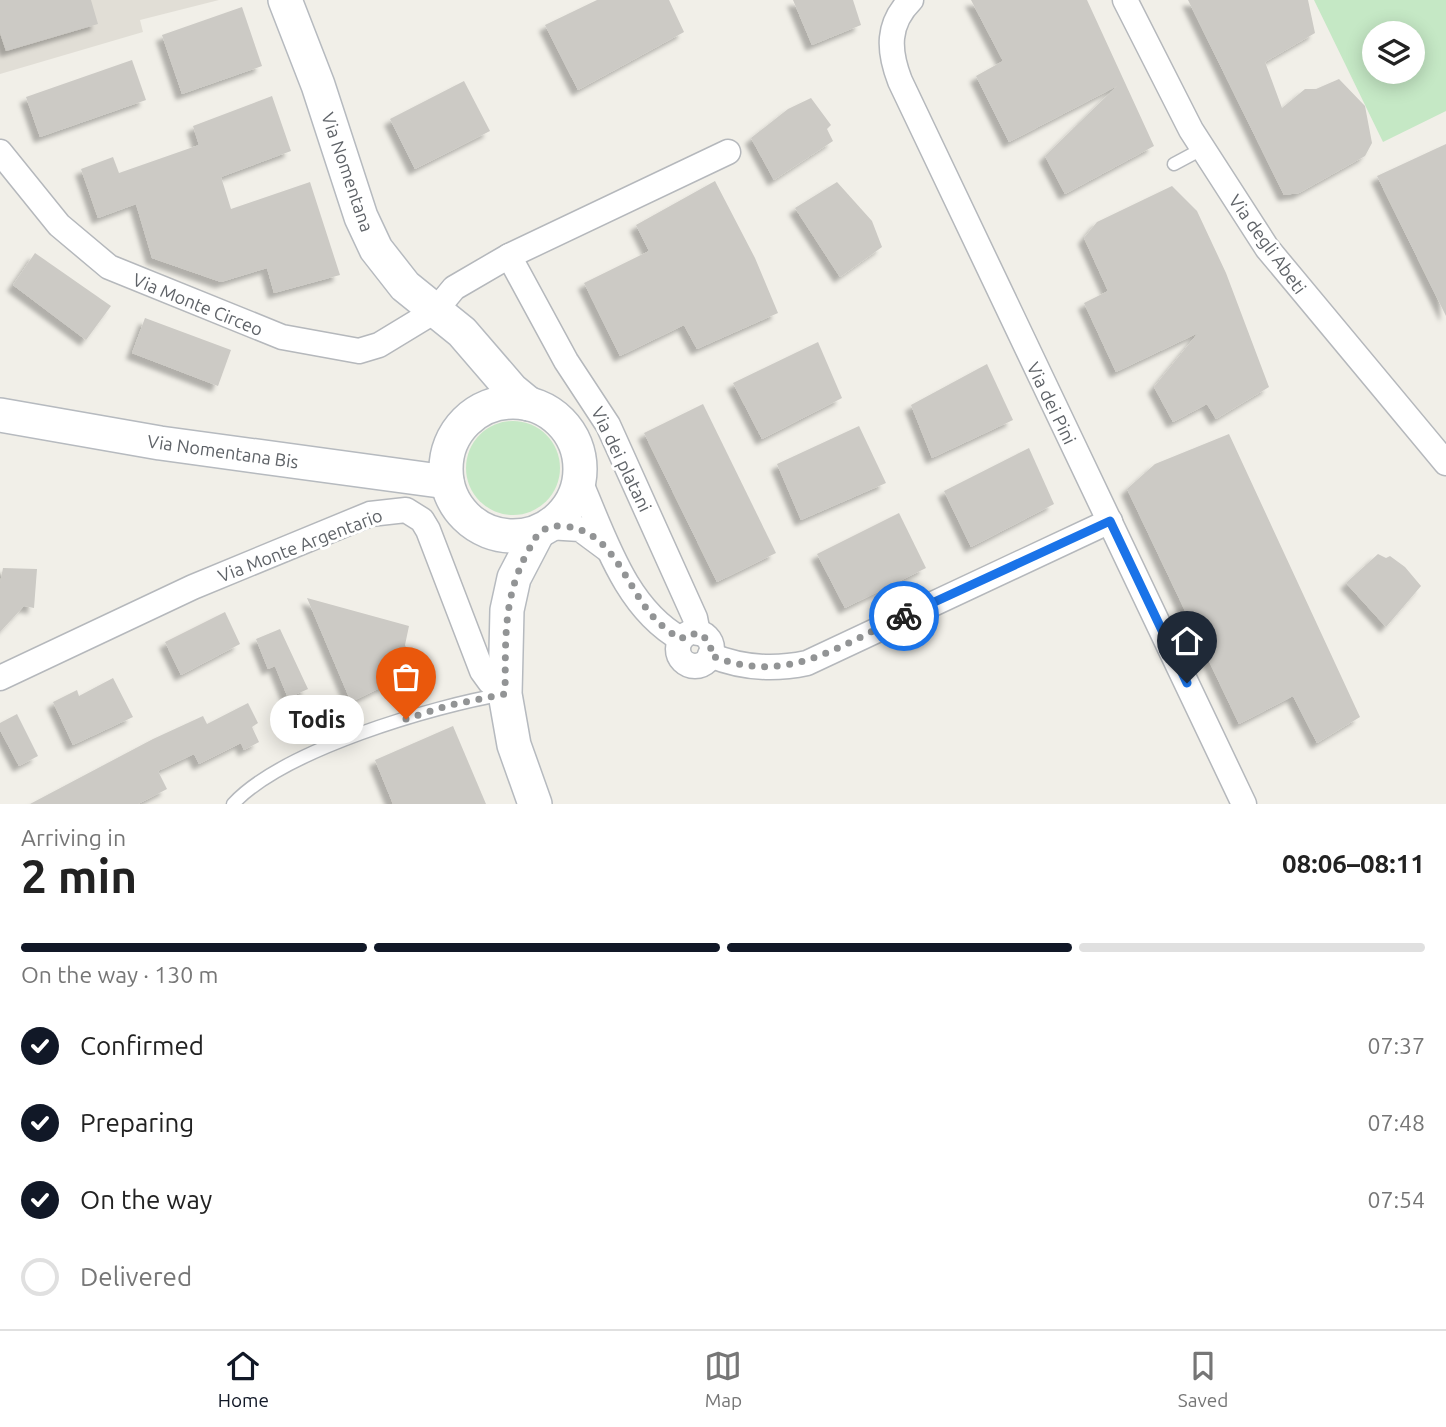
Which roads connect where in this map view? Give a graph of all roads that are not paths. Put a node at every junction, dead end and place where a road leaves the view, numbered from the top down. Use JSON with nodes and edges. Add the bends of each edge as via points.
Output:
{"nodes":[{"id":1,"x":285,"y":0,"type":"edge"},
{"id":2,"x":911,"y":0,"type":"edge"},
{"id":3,"x":1125,"y":0,"type":"edge"},
{"id":4,"x":1202,"y":149,"type":"junction"},
{"id":5,"x":0,"y":152,"type":"edge"},
{"id":6,"x":728,"y":152,"type":"dead end"},
{"id":7,"x":1174,"y":164,"type":"dead end"},
{"id":8,"x":509,"y":256,"type":"junction"},
{"id":9,"x":435,"y":311,"type":"junction"},
{"id":10,"x":478,"y":349,"type":"junction"},
{"id":11,"x":528,"y":404,"type":"junction"},
{"id":12,"x":0,"y":415,"type":"edge"},
{"id":13,"x":473,"y":415,"type":"junction"},
{"id":14,"x":1446,"y":463,"type":"edge"},
{"id":15,"x":579,"y":479,"type":"junction"},
{"id":16,"x":447,"y":482,"type":"junction"},
{"id":17,"x":1110,"y":521,"type":"junction"},
{"id":18,"x":478,"y":527,"type":"junction"},
{"id":19,"x":543,"y":529,"type":"junction"},
{"id":20,"x":608,"y":550,"type":"junction"},
{"id":21,"x":507,"y":610,"type":"junction"},
{"id":22,"x":689,"y":636,"type":"junction"},
{"id":23,"x":0,"y":678,"type":"edge"},
{"id":24,"x":505,"y":694,"type":"junction"},
{"id":25,"x":233,"y":804,"type":"edge"},
{"id":26,"x":535,"y":804,"type":"edge"},
{"id":27,"x":1244,"y":804,"type":"edge"}],
"edges":[{"from":1,"to":9,"type":"main road","name":"Via Nomentana","via":[[369,235],[399,280]]},
{"from":2,"to":17,"type":"street","name":"Via dei Pini","via":[[897,16],[891,35],[896,70]]},
{"from":3,"to":4,"type":"street","name":"Via degli Abeti"},
{"from":4,"to":7,"type":"lane"},
{"from":4,"to":14,"type":"street","name":"Via degli Abeti","via":[[1289,276]]},
{"from":5,"to":9,"type":"street","name":"Via Monte Circeo","via":[[49,215],[99,261],[132,279],[282,337],[359,351],[379,345]]},
{"from":6,"to":8,"type":"street"},
{"from":8,"to":9,"type":"street","via":[[454,288]]},
{"from":8,"to":22,"type":"street","name":"Via dei platani","via":[[566,361],[608,425],[695,618]]},
{"from":9,"to":10,"type":"main road","name":"Via Nomentana"},
{"from":10,"to":11,"type":"main road","name":"Via Nomentana"},
{"from":10,"to":13,"type":"main road","via":[[481,384]]},
{"from":11,"to":13,"type":"main road","via":[[509,402]]},
{"from":11,"to":15,"type":"main road","via":[[558,419],[568,432],[578,454]]},
{"from":12,"to":16,"type":"main road","name":"Via Nomentana Bis","via":[[160,443]]},
{"from":13,"to":16,"type":"main road","via":[[450,445]]},
{"from":15,"to":19,"type":"main road","via":[[563,514]]},
{"from":15,"to":20,"type":"street"},
{"from":16,"to":18,"type":"main road","via":[[463,514]]},
{"from":17,"to":22,"type":"street","name":"Via dei platani","via":[[807,663],[744,666],[710,655],[704,664],[689,666],[678,654]]},
{"from":17,"to":27,"type":"street","name":"Via dei Pini"},
{"from":18,"to":19,"type":"main road","via":[[518,537]]},
{"from":18,"to":21,"type":"main road","via":[[493,548]]},
{"from":19,"to":20,"type":"street","via":[[580,529]]},
{"from":19,"to":21,"type":"main road","via":[[514,578]]},
{"from":20,"to":22,"type":"street","via":[[649,615]]},
{"from":21,"to":24,"type":"main road"},
{"from":23,"to":24,"type":"street","name":"Via Monte Argentario","via":[[295,543],[370,514],[400,509],[422,520],[432,535],[482,671]]},
{"from":24,"to":25,"type":"lane","via":[[426,712],[315,753],[263,780]]},
{"from":24,"to":26,"type":"main road","via":[[518,762]]}]}
